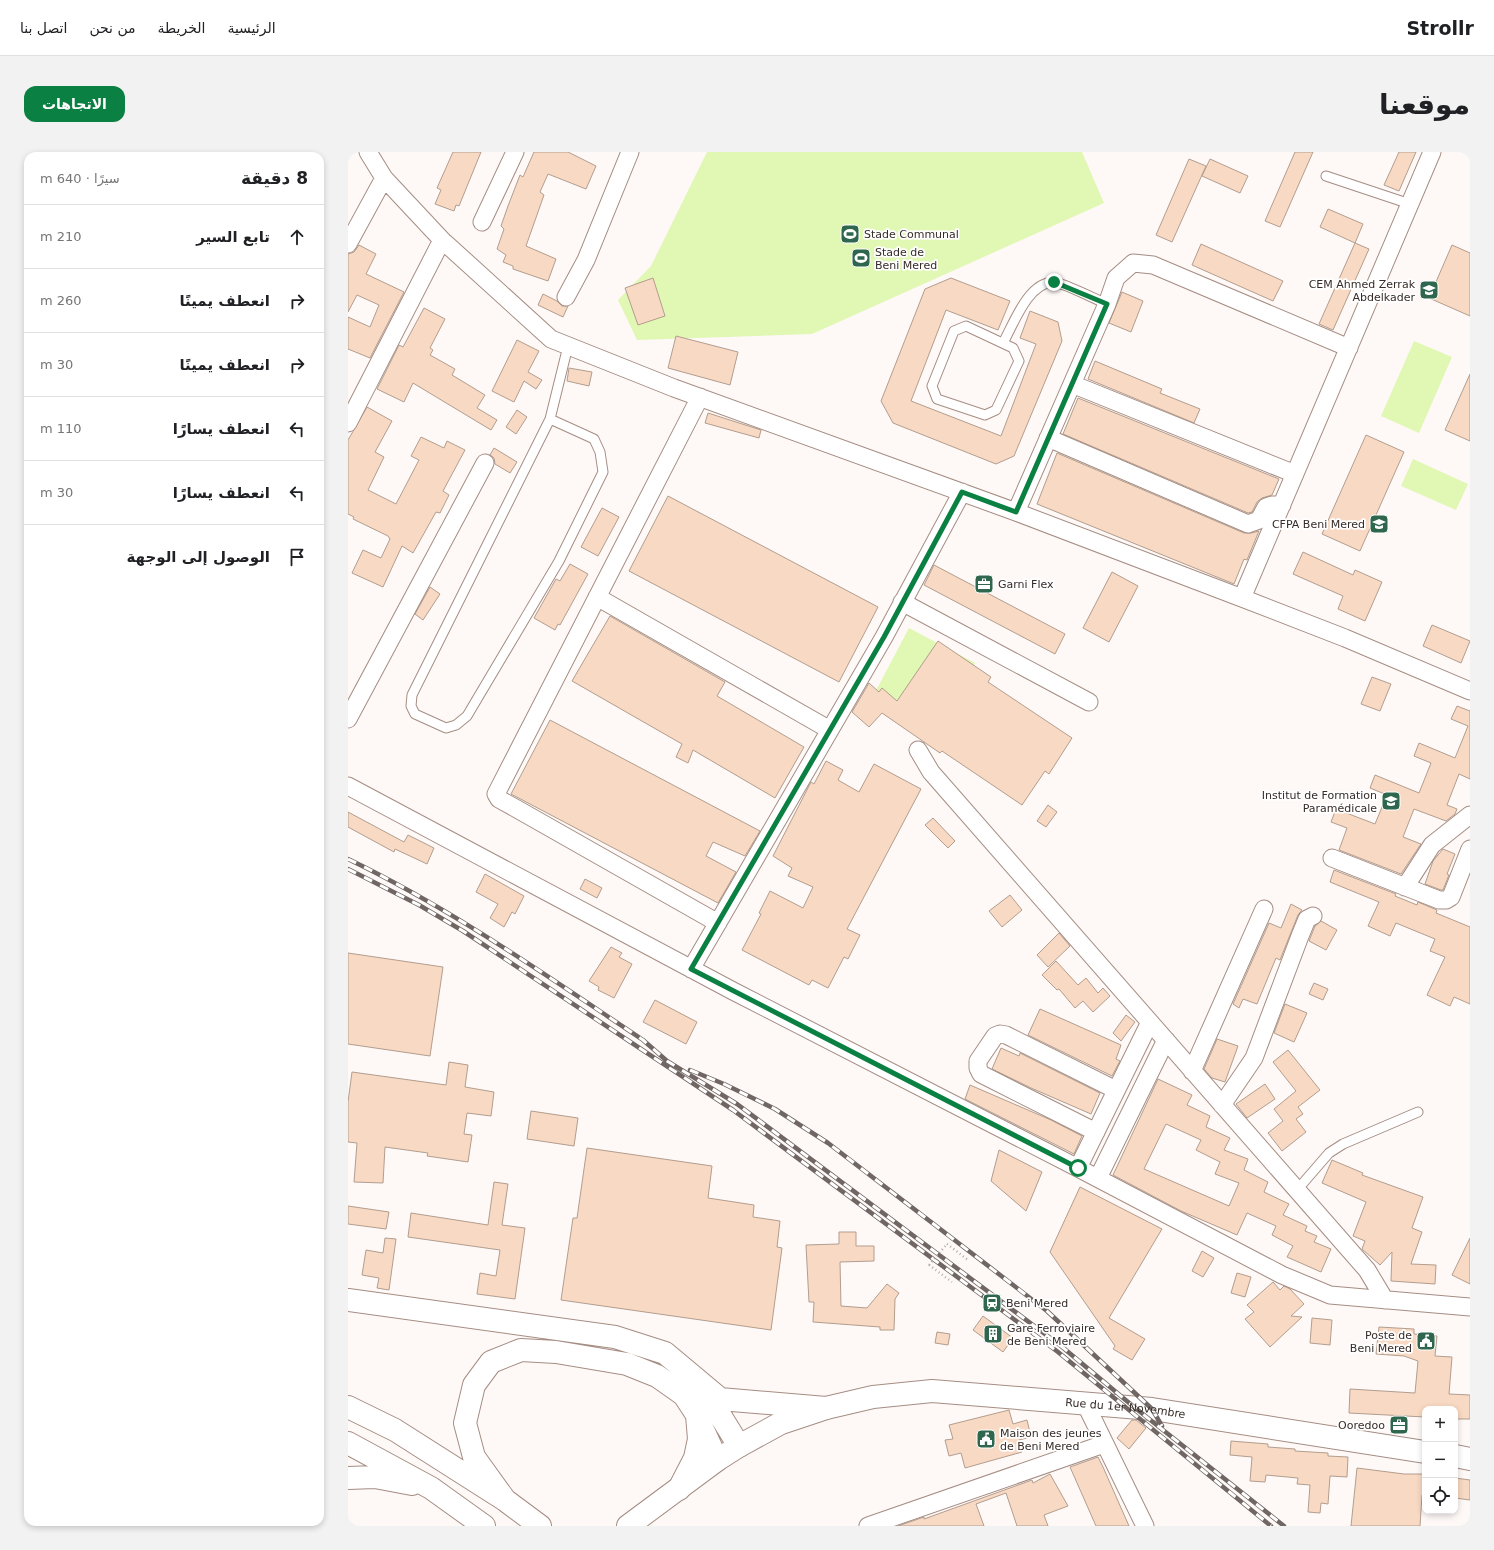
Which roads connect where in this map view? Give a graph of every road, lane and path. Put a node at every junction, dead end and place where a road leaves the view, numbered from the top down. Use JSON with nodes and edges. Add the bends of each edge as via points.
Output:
{"nodes":[{"id":1,"x":368,"y":152,"type":"edge"},
{"id":2,"x":515,"y":152,"type":"edge"},
{"id":3,"x":630,"y":152,"type":"edge"},
{"id":4,"x":1432,"y":152,"type":"edge"},
{"id":5,"x":1326,"y":176,"type":"dead end"},
{"id":6,"x":384,"y":178,"type":"junction"},
{"id":7,"x":1410,"y":204,"type":"junction"},
{"id":8,"x":482,"y":222,"type":"dead end"},
{"id":9,"x":442,"y":240,"type":"junction"},
{"id":10,"x":348,"y":244,"type":"edge"},
{"id":11,"x":566,"y":297,"type":"dead end"},
{"id":12,"x":1107,"y":304,"type":"junction"},
{"id":13,"x":1003,"y":343,"type":"junction"},
{"id":14,"x":568,"y":346,"type":"junction"},
{"id":15,"x":1348,"y":348,"type":"junction"},
{"id":16,"x":1072,"y":384,"type":"junction"},
{"id":17,"x":700,"y":397,"type":"junction"},
{"id":18,"x":550,"y":419,"type":"junction"},
{"id":19,"x":348,"y":423,"type":"edge"},
{"id":20,"x":1048,"y":438,"type":"junction"},
{"id":21,"x":486,"y":463,"type":"dead end"},
{"id":22,"x":1295,"y":474,"type":"junction"},
{"id":23,"x":962,"y":492,"type":"junction"},
{"id":24,"x":1282,"y":505,"type":"junction"},
{"id":25,"x":1016,"y":512,"type":"junction"},
{"id":26,"x":597,"y":597,"type":"junction"},
{"id":27,"x":1242,"y":598,"type":"junction"},
{"id":28,"x":902,"y":602,"type":"junction"},
{"id":29,"x":1470,"y":691,"type":"edge"},
{"id":30,"x":1089,"y":702,"type":"dead end"},
{"id":31,"x":348,"y":719,"type":"edge"},
{"id":32,"x":830,"y":730,"type":"junction"},
{"id":33,"x":918,"y":750,"type":"dead end"},
{"id":34,"x":348,"y":786,"type":"edge"},
{"id":35,"x":1470,"y":815,"type":"edge"},
{"id":36,"x":1470,"y":849,"type":"edge"},
{"id":37,"x":1332,"y":858,"type":"dead end"},
{"id":38,"x":1405,"y":886,"type":"junction"},
{"id":39,"x":1264,"y":909,"type":"dead end"},
{"id":40,"x":1313,"y":916,"type":"dead end"},
{"id":41,"x":718,"y":923,"type":"junction"},
{"id":42,"x":691,"y":969,"type":"junction"},
{"id":43,"x":1150,"y":1022,"type":"junction"},
{"id":44,"x":1166,"y":1040,"type":"junction"},
{"id":45,"x":1192,"y":1070,"type":"junction"},
{"id":46,"x":1116,"y":1090,"type":"junction"},
{"id":47,"x":1222,"y":1105,"type":"junction"},
{"id":48,"x":1418,"y":1112,"type":"dead end"},
{"id":49,"x":1096,"y":1132,"type":"junction"},
{"id":50,"x":1078,"y":1168,"type":"junction"},
{"id":51,"x":1098,"y":1178,"type":"junction"},
{"id":52,"x":1297,"y":1190,"type":"junction"},
{"id":53,"x":968,"y":1260,"type":"dead end"},
{"id":54,"x":952,"y":1282,"type":"dead end"},
{"id":55,"x":348,"y":1300,"type":"edge"},
{"id":56,"x":1385,"y":1300,"type":"junction"},
{"id":57,"x":1470,"y":1307,"type":"edge"},
{"id":58,"x":700,"y":1382,"type":"junction"},
{"id":59,"x":1085,"y":1403,"type":"junction"},
{"id":60,"x":348,"y":1407,"type":"edge"},
{"id":61,"x":826,"y":1408,"type":"junction"},
{"id":62,"x":697,"y":1415,"type":"junction"},
{"id":63,"x":348,"y":1443,"type":"edge"},
{"id":64,"x":1104,"y":1444,"type":"junction"},
{"id":65,"x":739,"y":1446,"type":"junction"},
{"id":66,"x":1422,"y":1452,"type":"edge"},
{"id":67,"x":1458,"y":1457,"type":"edge"},
{"id":68,"x":1470,"y":1459,"type":"edge"},
{"id":69,"x":717,"y":1460,"type":"junction"},
{"id":70,"x":348,"y":1478,"type":"edge"},
{"id":71,"x":430,"y":1488,"type":"junction"},
{"id":72,"x":679,"y":1489,"type":"junction"},
{"id":73,"x":505,"y":1500,"type":"junction"},
{"id":74,"x":484,"y":1526,"type":"edge"},
{"id":75,"x":540,"y":1526,"type":"edge"},
{"id":76,"x":628,"y":1526,"type":"edge"},
{"id":77,"x":868,"y":1526,"type":"edge"},
{"id":78,"x":1145,"y":1526,"type":"edge"}],
"edges":[{"from":1,"to":6,"type":"street"},
{"from":2,"to":8,"type":"street"},
{"from":3,"to":11,"type":"street","via":[[586,260]]},
{"from":4,"to":7,"type":"street"},
{"from":5,"to":7,"type":"lane"},
{"from":6,"to":9,"type":"street"},
{"from":6,"to":10,"type":"street"},
{"from":7,"to":15,"type":"street"},
{"from":9,"to":14,"type":"street","via":[[551,339]]},
{"from":9,"to":19,"type":"street"},
{"from":12,"to":13,"type":"lane","via":[[1054,282],[1040,285],[1029,296]]},
{"from":12,"to":15,"type":"street","via":[[1116,278],[1132,263],[1153,265]]},
{"from":12,"to":16,"type":"street"},
{"from":13,"to":13,"type":"lane","via":[[1013,348],[1019,361],[996,410],[985,415],[937,399],[932,386],[954,331],[966,326]]},
{"from":14,"to":17,"type":"street"},
{"from":14,"to":18,"type":"lane"},
{"from":15,"to":22,"type":"street"},
{"from":16,"to":20,"type":"street"},
{"from":16,"to":22,"type":"street"},
{"from":17,"to":23,"type":"street"},
{"from":17,"to":26,"type":"street"},
{"from":18,"to":18,"type":"lane","via":[[412,695],[415,714],[446,728],[456,725],[467,716],[559,561],[603,472],[600,452],[594,438]]},
{"from":20,"to":24,"type":"street","via":[[1248,524],[1259,520],[1266,507]]},
{"from":20,"to":25,"type":"street"},
{"from":21,"to":31,"type":"street"},
{"from":22,"to":24,"type":"street"},
{"from":23,"to":25,"type":"street"},
{"from":23,"to":28,"type":"street"},
{"from":24,"to":27,"type":"street"},
{"from":25,"to":27,"type":"street"},
{"from":26,"to":32,"type":"street"},
{"from":26,"to":41,"type":"street","via":[[496,794],[499,799]]},
{"from":27,"to":29,"type":"street"},
{"from":28,"to":30,"type":"street"},
{"from":28,"to":32,"type":"street"},
{"from":32,"to":41,"type":"street"},
{"from":33,"to":43,"type":"street","via":[[931,772]]},
{"from":34,"to":42,"type":"street"},
{"from":35,"to":38,"type":"street","via":[[1432,845]]},
{"from":36,"to":38,"type":"street","via":[[1451,897],[1446,900],[1439,900]]},
{"from":37,"to":38,"type":"street"},
{"from":39,"to":45,"type":"street"},
{"from":40,"to":47,"type":"street","via":[[1308,919],[1300,936],[1254,1058]]},
{"from":41,"to":42,"type":"street"},
{"from":42,"to":50,"type":"street"},
{"from":43,"to":44,"type":"street"},
{"from":43,"to":46,"type":"street"},
{"from":44,"to":45,"type":"street"},
{"from":44,"to":51,"type":"street"},
{"from":45,"to":47,"type":"street"},
{"from":46,"to":49,"type":"street"},
{"from":46,"to":49,"type":"street","via":[[1006,1035],[995,1036],[978,1061],[981,1074]]},
{"from":47,"to":52,"type":"street"},
{"from":48,"to":52,"type":"lane","via":[[1343,1144],[1329,1153]]},
{"from":49,"to":50,"type":"street"},
{"from":50,"to":51,"type":"street"},
{"from":51,"to":56,"type":"street","via":[[1282,1275],[1330,1295]]},
{"from":52,"to":56,"type":"street","via":[[1367,1270]]},
{"from":53,"to":54,"type":"path","bridge":true,"via":[[947,1244],[929,1265]]},
{"from":55,"to":58,"type":"main road","via":[[615,1337],[665,1353]]},
{"from":56,"to":57,"type":"street"},
{"from":58,"to":61,"type":"main road","via":[[720,1399]]},
{"from":58,"to":65,"type":"main road"},
{"from":59,"to":61,"type":"main road","name":"Rue du 1er Novembre","via":[[932,1391],[873,1397]]},
{"from":59,"to":64,"type":"street"},
{"from":59,"to":66,"type":"main road","name":"Rue du 1er Novembre","via":[[1152,1409]]},
{"from":60,"to":73,"type":"main road","via":[[395,1430]]},
{"from":61,"to":65,"type":"main road","via":[[781,1423]]},
{"from":62,"to":69,"type":"main road"},
{"from":62,"to":72,"type":"main road","via":[[699,1439],[695,1458]]},
{"from":62,"to":73,"type":"main road","via":[[684,1395],[657,1376],[626,1364],[556,1352],[521,1350],[491,1362],[474,1385],[465,1423],[474,1457]]},
{"from":63,"to":71,"type":"main road"},
{"from":64,"to":77,"type":"street"},
{"from":64,"to":78,"type":"street"},
{"from":65,"to":69,"type":"main road"},
{"from":67,"to":68,"type":"main road"},
{"from":69,"to":72,"type":"main road"},
{"from":70,"to":71,"type":"main road","via":[[375,1477]]},
{"from":71,"to":74,"type":"main road"},
{"from":72,"to":76,"type":"main road"},
{"from":73,"to":75,"type":"main road"}]}
